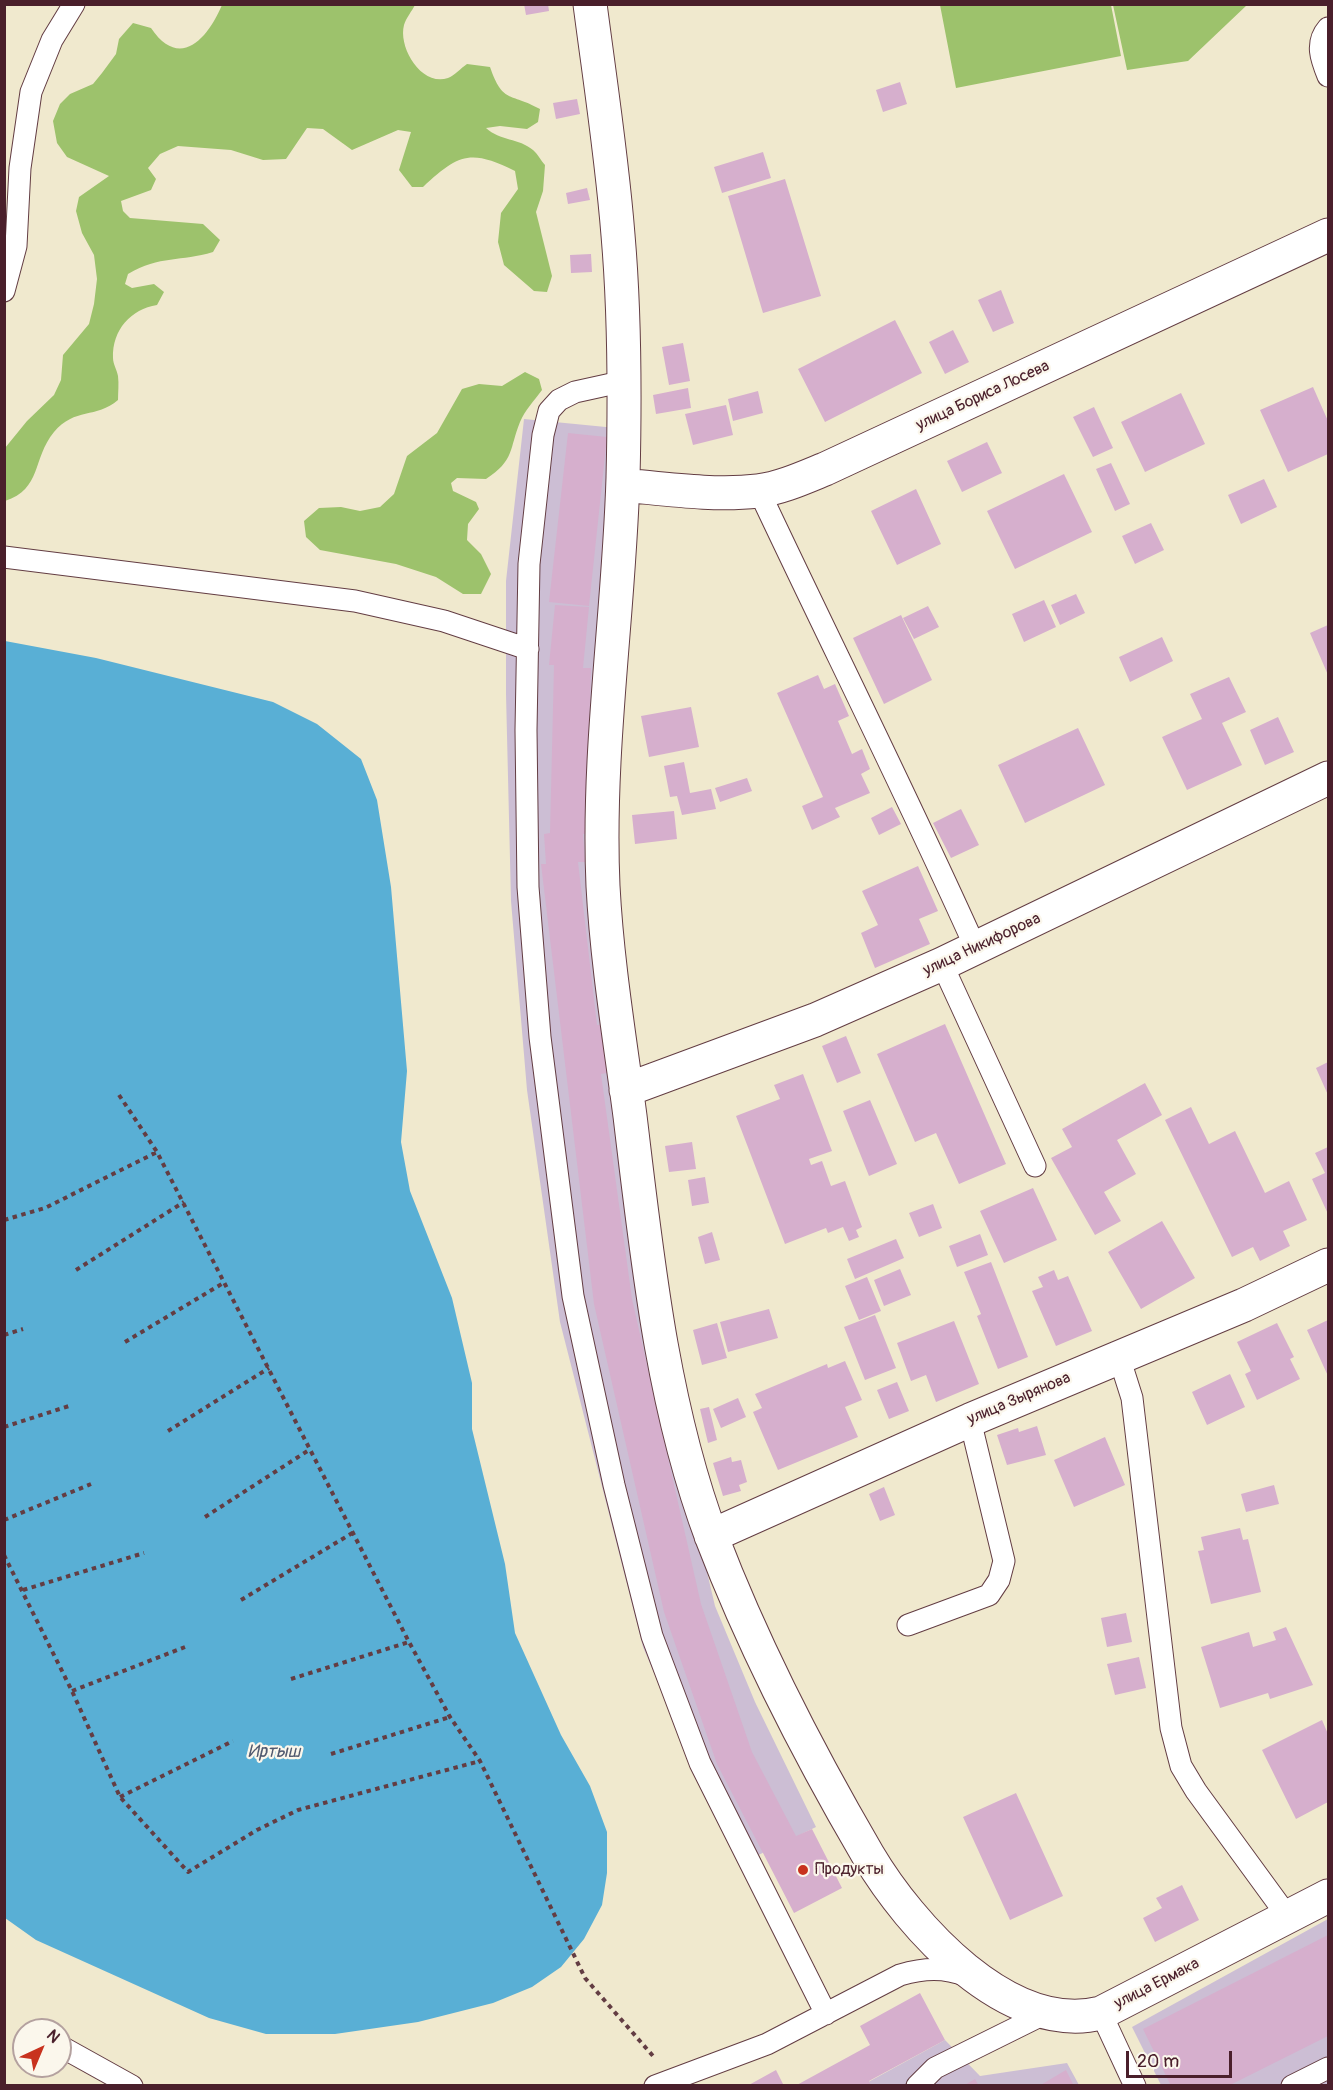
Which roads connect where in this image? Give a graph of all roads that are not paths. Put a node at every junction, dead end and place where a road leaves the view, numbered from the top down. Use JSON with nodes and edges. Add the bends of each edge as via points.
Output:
{"nodes":[{"id":1,"x":74,"y":4,"type":"edge"},
{"id":2,"x":590,"y":4,"type":"edge"},
{"id":3,"x":1329,"y":28,"type":"edge"},
{"id":4,"x":1329,"y":76,"type":"edge"},
{"id":5,"x":1329,"y":236,"type":"edge"},
{"id":6,"x":4,"y":291,"type":"edge"},
{"id":7,"x":625,"y":381,"type":"junction"},
{"id":8,"x":623,"y":485,"type":"junction"},
{"id":9,"x":759,"y":491,"type":"junction"},
{"id":10,"x":4,"y":557,"type":"edge"},
{"id":11,"x":528,"y":649,"type":"junction"},
{"id":12,"x":1329,"y":778,"type":"edge"},
{"id":13,"x":976,"y":949,"type":"junction"},
{"id":14,"x":942,"y":964,"type":"junction"},
{"id":15,"x":626,"y":1090,"type":"junction"},
{"id":16,"x":1035,"y":1166,"type":"dead end"},
{"id":17,"x":1329,"y":1265,"type":"edge"},
{"id":18,"x":1119,"y":1357,"type":"junction"},
{"id":19,"x":970,"y":1420,"type":"junction"},
{"id":20,"x":711,"y":1536,"type":"junction"},
{"id":21,"x":908,"y":1625,"type":"dead end"},
{"id":22,"x":1329,"y":1896,"type":"edge"},
{"id":23,"x":1288,"y":1917,"type":"junction"},
{"id":24,"x":979,"y":1980,"type":"junction"},
{"id":25,"x":1048,"y":2012,"type":"junction"},
{"id":26,"x":1101,"y":2013,"type":"junction"},
{"id":27,"x":826,"y":2014,"type":"junction"},
{"id":28,"x":72,"y":2052,"type":"edge"},
{"id":29,"x":1329,"y":2068,"type":"edge"},
{"id":30,"x":664,"y":2082,"type":"edge"},
{"id":31,"x":132,"y":2085,"type":"edge"},
{"id":32,"x":917,"y":2085,"type":"edge"},
{"id":33,"x":1135,"y":2085,"type":"edge"},
{"id":34,"x":1292,"y":2085,"type":"edge"}],
"edges":[{"from":1,"to":6,"type":"lane","via":[[52,40],[30,92],[20,168],[16,246]]},
{"from":2,"to":7,"type":"street","name":"улица Ермака","via":[[618,232]]},
{"from":3,"to":4,"type":"lane","via":[[1321,37],[1320,50]]},
{"from":5,"to":9,"type":"street","name":"улица Бориса Лосева","via":[[825,470]]},
{"from":7,"to":8,"type":"street","name":"улица Ермака"},
{"from":7,"to":11,"type":"lane","via":[[574,392],[549,411],[529,564]]},
{"from":8,"to":9,"type":"street","name":"улица Бориса Лосева"},
{"from":8,"to":15,"type":"street","name":"улица Ермака","via":[[603,808],[603,886]]},
{"from":9,"to":13,"type":"lane","via":[[922,828]]},
{"from":10,"to":11,"type":"lane","via":[[355,601],[444,621]]},
{"from":11,"to":27,"type":"lane","via":[[528,887],[540,1037],[573,1296],[614,1485],[652,1636],[700,1763]]},
{"from":12,"to":13,"type":"street","name":"улица Никифорова"},
{"from":13,"to":14,"type":"street","name":"улица Никифорова"},
{"from":14,"to":15,"type":"street","name":"улица Никифорова","via":[[815,1020]]},
{"from":14,"to":16,"type":"lane"},
{"from":15,"to":20,"type":"street","name":"улица Ермака","via":[[645,1242],[668,1375],[690,1470]]},
{"from":17,"to":18,"type":"street","name":"улица Зырянова"},
{"from":18,"to":19,"type":"street","name":"улица Зырянова"},
{"from":18,"to":23,"type":"lane","via":[[1132,1398],[1171,1728],[1181,1766]]},
{"from":19,"to":20,"type":"street","name":"улица Зырянова"},
{"from":19,"to":21,"type":"lane","via":[[1004,1561],[999,1580],[988,1595]]},
{"from":20,"to":24,"type":"street","name":"улица Ермака","via":[[781,1694],[885,1884],[910,1917]]},
{"from":22,"to":23,"type":"street","name":"улица Ермака"},
{"from":23,"to":26,"type":"street","name":"улица Ермака"},
{"from":24,"to":25,"type":"street","name":"улица Ермака"},
{"from":24,"to":27,"type":"lane","via":[[935,1968],[918,1970],[900,1975]]},
{"from":25,"to":26,"type":"street","name":"улица Ермака","via":[[1068,2016]]},
{"from":25,"to":32,"type":"lane","via":[[935,2068]]},
{"from":26,"to":33,"type":"lane"},
{"from":27,"to":30,"type":"lane","via":[[767,2044]]},
{"from":28,"to":31,"type":"lane"},
{"from":29,"to":34,"type":"lane"}]}
